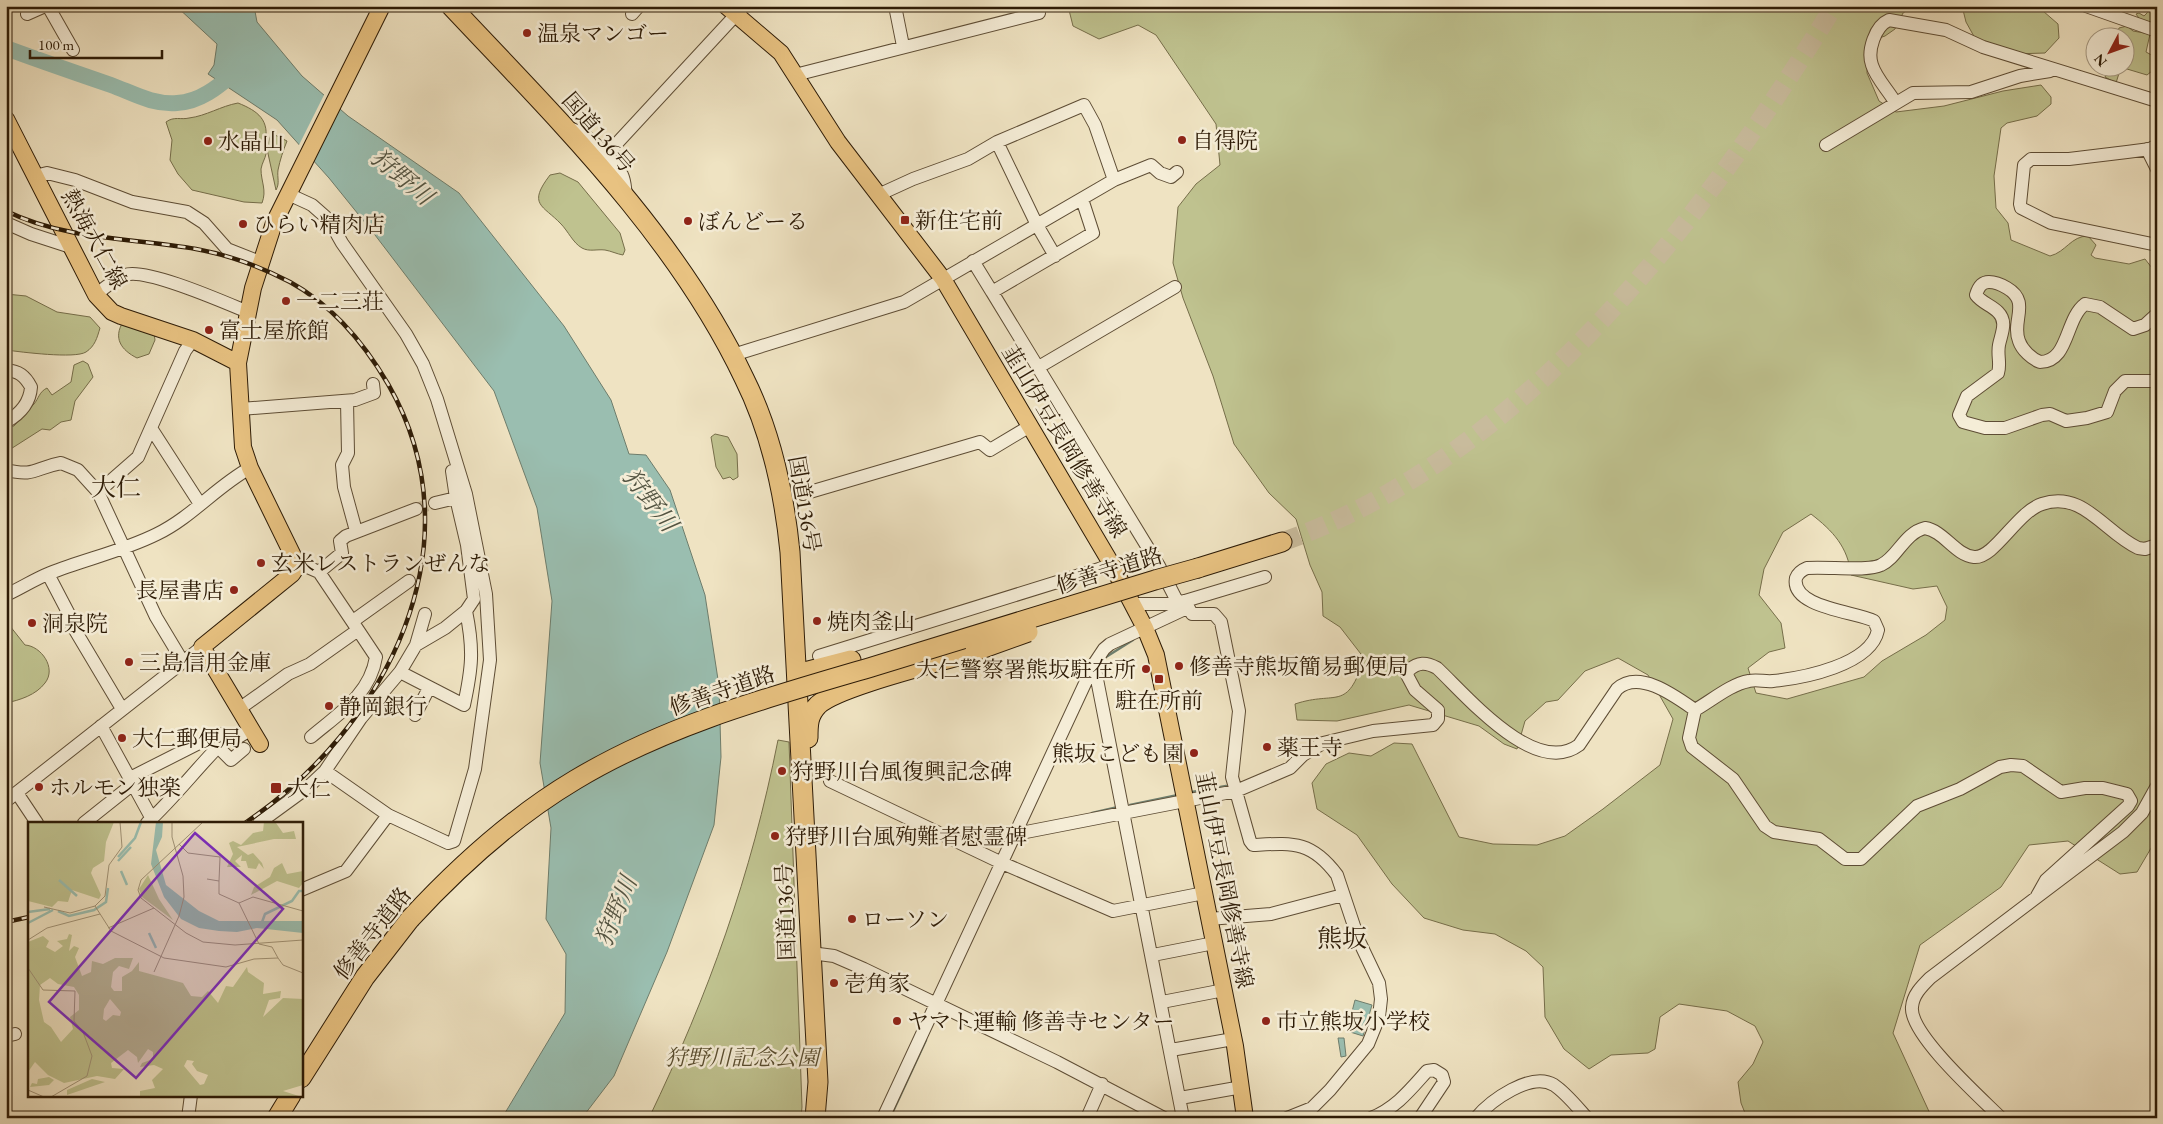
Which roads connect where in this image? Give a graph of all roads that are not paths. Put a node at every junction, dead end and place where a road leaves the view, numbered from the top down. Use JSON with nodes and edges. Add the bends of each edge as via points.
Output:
{"nodes":[{"id":1,"x":46,"y":6,"type":"edge"},
{"id":2,"x":382,"y":6,"type":"edge"},
{"id":3,"x":451,"y":6,"type":"edge"},
{"id":4,"x":894,"y":6,"type":"edge"},
{"id":5,"x":2086,"y":6,"type":"edge"},
{"id":6,"x":736,"y":9,"type":"edge"},
{"id":7,"x":1039,"y":13,"type":"dead end"},
{"id":8,"x":27,"y":14,"type":"dead end"},
{"id":9,"x":2157,"y":31,"type":"edge"},
{"id":10,"x":903,"y":46,"type":"junction"},
{"id":11,"x":73,"y":50,"type":"dead end"},
{"id":12,"x":2053,"y":70,"type":"junction"},
{"id":13,"x":795,"y":75,"type":"junction"},
{"id":14,"x":2157,"y":101,"type":"edge"},
{"id":15,"x":1895,"y":102,"type":"junction"},
{"id":16,"x":6,"y":119,"type":"edge"},
{"id":17,"x":565,"y":127,"type":"junction"},
{"id":18,"x":997,"y":142,"type":"junction"},
{"id":19,"x":1826,"y":145,"type":"dead end"},
{"id":20,"x":2152,"y":148,"type":"edge"},
{"id":21,"x":607,"y":154,"type":"junction"},
{"id":22,"x":2157,"y":169,"type":"edge"},
{"id":23,"x":1177,"y":172,"type":"dead end"},
{"id":24,"x":34,"y":176,"type":"junction"},
{"id":25,"x":1114,"y":180,"type":"junction"},
{"id":26,"x":290,"y":188,"type":"junction"},
{"id":27,"x":878,"y":195,"type":"junction"},
{"id":28,"x":1082,"y":199,"type":"junction"},
{"id":29,"x":627,"y":200,"type":"junction"},
{"id":30,"x":6,"y":224,"type":"edge"},
{"id":31,"x":1037,"y":224,"type":"junction"},
{"id":32,"x":2157,"y":245,"type":"edge"},
{"id":33,"x":71,"y":247,"type":"junction"},
{"id":34,"x":1055,"y":256,"type":"junction"},
{"id":35,"x":260,"y":262,"type":"junction"},
{"id":36,"x":973,"y":262,"type":"junction"},
{"id":37,"x":943,"y":279,"type":"junction"},
{"id":38,"x":1175,"y":287,"type":"dead end"},
{"id":39,"x":992,"y":292,"type":"junction"},
{"id":40,"x":96,"y":295,"type":"junction"},
{"id":41,"x":248,"y":312,"type":"junction"},
{"id":42,"x":2157,"y":314,"type":"edge"},
{"id":43,"x":193,"y":340,"type":"junction"},
{"id":44,"x":733,"y":355,"type":"junction"},
{"id":45,"x":238,"y":363,"type":"junction"},
{"id":46,"x":1037,"y":368,"type":"junction"},
{"id":47,"x":6,"y":370,"type":"edge"},
{"id":48,"x":2157,"y":381,"type":"edge"},
{"id":49,"x":373,"y":384,"type":"dead end"},
{"id":50,"x":347,"y":401,"type":"junction"},
{"id":51,"x":241,"y":409,"type":"junction"},
{"id":52,"x":6,"y":422,"type":"edge"},
{"id":53,"x":1030,"y":426,"type":"junction"},
{"id":54,"x":151,"y":428,"type":"junction"},
{"id":55,"x":452,"y":447,"type":"junction"},
{"id":56,"x":250,"y":468,"type":"junction"},
{"id":57,"x":6,"y":470,"type":"edge"},
{"id":58,"x":98,"y":492,"type":"junction"},
{"id":59,"x":803,"y":494,"type":"dead end"},
{"id":60,"x":456,"y":498,"type":"junction"},
{"id":61,"x":435,"y":503,"type":"tunnel mouth"},
{"id":62,"x":200,"y":504,"type":"junction"},
{"id":63,"x":416,"y":509,"type":"tunnel mouth"},
{"id":64,"x":356,"y":531,"type":"junction"},
{"id":65,"x":1282,"y":542,"type":"tunnel mouth"},
{"id":66,"x":2157,"y":546,"type":"edge"},
{"id":67,"x":125,"y":548,"type":"junction"},
{"id":68,"x":296,"y":562,"type":"junction"},
{"id":69,"x":1112,"y":565,"type":"junction"},
{"id":70,"x":1198,"y":568,"type":"junction"},
{"id":71,"x":319,"y":572,"type":"junction"},
{"id":72,"x":48,"y":574,"type":"junction"},
{"id":73,"x":1265,"y":576,"type":"dead end"},
{"id":74,"x":1155,"y":580,"type":"junction"},
{"id":75,"x":409,"y":581,"type":"dead end"},
{"id":76,"x":6,"y":596,"type":"edge"},
{"id":77,"x":1132,"y":604,"type":"junction"},
{"id":78,"x":1183,"y":604,"type":"junction"},
{"id":79,"x":466,"y":611,"type":"junction"},
{"id":80,"x":425,"y":614,"type":"dead end"},
{"id":81,"x":356,"y":625,"type":"junction"},
{"id":82,"x":1145,"y":628,"type":"junction"},
{"id":83,"x":416,"y":645,"type":"junction"},
{"id":84,"x":202,"y":647,"type":"junction"},
{"id":85,"x":825,"y":661,"type":"junction"},
{"id":86,"x":183,"y":662,"type":"junction"},
{"id":87,"x":1094,"y":664,"type":"junction"},
{"id":88,"x":400,"y":672,"type":"junction"},
{"id":89,"x":797,"y":684,"type":"junction"},
{"id":90,"x":429,"y":688,"type":"junction"},
{"id":91,"x":834,"y":695,"type":"junction"},
{"id":92,"x":122,"y":709,"type":"junction"},
{"id":93,"x":239,"y":709,"type":"junction"},
{"id":94,"x":1695,"y":710,"type":"junction"},
{"id":95,"x":415,"y":715,"type":"dead end"},
{"id":96,"x":101,"y":726,"type":"junction"},
{"id":97,"x":250,"y":730,"type":"junction"},
{"id":98,"x":311,"y":737,"type":"dead end"},
{"id":99,"x":260,"y":744,"type":"dead end"},
{"id":100,"x":244,"y":749,"type":"dead end"},
{"id":101,"x":325,"y":771,"type":"junction"},
{"id":102,"x":132,"y":781,"type":"junction"},
{"id":103,"x":830,"y":781,"type":"dead end"},
{"id":104,"x":2157,"y":786,"type":"edge"},
{"id":105,"x":1236,"y":791,"type":"junction"},
{"id":106,"x":17,"y":793,"type":"junction"},
{"id":107,"x":1186,"y":799,"type":"junction"},
{"id":108,"x":6,"y":801,"type":"edge"},
{"id":109,"x":805,"y":806,"type":"junction"},
{"id":110,"x":1124,"y":811,"type":"junction"},
{"id":111,"x":388,"y":815,"type":"junction"},
{"id":112,"x":150,"y":821,"type":"edge"},
{"id":113,"x":36,"y":822,"type":"edge"},
{"id":114,"x":85,"y":822,"type":"edge"},
{"id":115,"x":260,"y":822,"type":"edge"},
{"id":116,"x":1018,"y":828,"type":"junction"},
{"id":117,"x":1002,"y":863,"type":"junction"},
{"id":118,"x":302,"y":890,"type":"edge"},
{"id":119,"x":1204,"y":893,"type":"junction"},
{"id":120,"x":1343,"y":895,"type":"junction"},
{"id":121,"x":2037,"y":896,"type":"junction"},
{"id":122,"x":1143,"y":905,"type":"junction"},
{"id":123,"x":1209,"y":919,"type":"junction"},
{"id":124,"x":1214,"y":943,"type":"junction"},
{"id":125,"x":810,"y":953,"type":"junction"},
{"id":126,"x":1153,"y":955,"type":"junction"},
{"id":127,"x":1224,"y":990,"type":"junction"},
{"id":128,"x":1162,"y":1002,"type":"junction"},
{"id":129,"x":935,"y":1005,"type":"junction"},
{"id":130,"x":1233,"y":1039,"type":"junction"},
{"id":131,"x":1171,"y":1050,"type":"junction"},
{"id":132,"x":302,"y":1076,"type":"edge"},
{"id":133,"x":1102,"y":1084,"type":"junction"},
{"id":134,"x":1242,"y":1087,"type":"junction"},
{"id":135,"x":190,"y":1096,"type":"edge"},
{"id":136,"x":289,"y":1096,"type":"edge"},
{"id":137,"x":1180,"y":1098,"type":"junction"},
{"id":138,"x":188,"y":1118,"type":"edge"},
{"id":139,"x":277,"y":1118,"type":"edge"},
{"id":140,"x":815,"y":1118,"type":"edge"},
{"id":141,"x":883,"y":1118,"type":"edge"},
{"id":142,"x":1087,"y":1118,"type":"edge"},
{"id":143,"x":1164,"y":1118,"type":"edge"},
{"id":144,"x":1184,"y":1118,"type":"edge"},
{"id":145,"x":1245,"y":1118,"type":"edge"},
{"id":146,"x":1287,"y":1118,"type":"edge"},
{"id":147,"x":1372,"y":1118,"type":"edge"},
{"id":148,"x":1420,"y":1118,"type":"edge"},
{"id":149,"x":1476,"y":1118,"type":"edge"},
{"id":150,"x":1587,"y":1118,"type":"edge"},
{"id":151,"x":2001,"y":1118,"type":"edge"}],
"edges":[{"from":1,"to":8,"type":"street"},
{"from":1,"to":11,"type":"street"},
{"from":2,"to":26,"type":"main road"},
{"from":3,"to":17,"type":"highway","name":"国道136号"},
{"from":4,"to":10,"type":"street"},
{"from":5,"to":9,"type":"street"},
{"from":6,"to":13,"type":"main road","name":"韮山伊豆長岡修善寺線","via":[[774,45]]},
{"from":6,"to":21,"type":"street"},
{"from":7,"to":10,"type":"street"},
{"from":10,"to":13,"type":"street"},
{"from":12,"to":14,"type":"street"},
{"from":12,"to":15,"type":"street","via":[[2020,76],[1971,92],[1913,93]]},
{"from":12,"to":15,"type":"street","via":[[1966,41],[1946,30],[1889,20],[1877,29],[1871,64]]},
{"from":13,"to":27,"type":"main road","name":"韮山伊豆長岡修善寺線","via":[[838,142]]},
{"from":15,"to":19,"type":"street"},
{"from":16,"to":24,"type":"main road","name":"熱海大仁線"},
{"from":17,"to":21,"type":"street","via":[[580,132]]},
{"from":17,"to":29,"type":"highway","name":"国道136号"},
{"from":18,"to":25,"type":"street","via":[[1084,105],[1095,124]]},
{"from":18,"to":27,"type":"street","via":[[968,159]]},
{"from":18,"to":31,"type":"street"},
{"from":20,"to":22,"type":"street"},
{"from":20,"to":32,"type":"street","via":[[2069,159],[2031,160],[2024,165],[2020,204],[2021,208],[2051,223]]},
{"from":21,"to":29,"type":"street","via":[[622,175]]},
{"from":23,"to":25,"type":"street","via":[[1167,177],[1151,165]]},
{"from":24,"to":33,"type":"main road","name":"熱海大仁線"},
{"from":24,"to":35,"type":"street","via":[[48,173],[132,202],[187,212],[204,223],[227,249]]},
{"from":25,"to":28,"type":"street"},
{"from":26,"to":35,"type":"main road"},
{"from":26,"to":55,"type":"street","via":[[329,220],[406,334],[428,376]]},
{"from":27,"to":37,"type":"main road","name":"韮山伊豆長岡修善寺線"},
{"from":28,"to":31,"type":"street"},
{"from":28,"to":34,"type":"street","via":[[1093,233]]},
{"from":29,"to":44,"type":"highway","name":"国道136号","via":[[687,278]]},
{"from":30,"to":33,"type":"street"},
{"from":31,"to":34,"type":"street"},
{"from":31,"to":36,"type":"street"},
{"from":33,"to":40,"type":"main road","name":"熱海大仁線"},
{"from":34,"to":39,"type":"street"},
{"from":35,"to":41,"type":"main road"},
{"from":36,"to":37,"type":"street"},
{"from":36,"to":39,"type":"street"},
{"from":37,"to":44,"type":"street","via":[[904,302]]},
{"from":37,"to":53,"type":"main road","name":"韮山伊豆長岡修善寺線"},
{"from":38,"to":46,"type":"street"},
{"from":39,"to":46,"type":"street"},
{"from":40,"to":41,"type":"street","via":[[126,274],[133,274],[170,282]]},
{"from":40,"to":43,"type":"main road","name":"熱海大仁線","via":[[112,312]]},
{"from":41,"to":45,"type":"main road"},
{"from":42,"to":48,"type":"street","via":[[2145,325],[2133,329],[2100,307],[2085,304],[2074,316],[2057,356],[2051,361],[2040,362],[2018,341],[2021,308],[2016,295],[2004,286],[1984,283],[1976,294],[1999,312],[2003,322],[1999,344],[2000,367],[1998,373],[1967,396],[1959,416],[1963,422],[1985,428],[2016,425],[2050,414],[2066,421],[2079,420],[2107,412],[2117,387],[2125,381]]},
{"from":43,"to":45,"type":"main road","name":"熱海大仁線"},
{"from":43,"to":54,"type":"street"},
{"from":44,"to":89,"type":"highway","name":"国道136号","via":[[760,418],[781,487],[790,552]]},
{"from":45,"to":51,"type":"main road"},
{"from":46,"to":78,"type":"street"},
{"from":47,"to":52,"type":"street","via":[[26,377],[31,387],[24,407]]},
{"from":49,"to":50,"type":"street","via":[[374,393]]},
{"from":50,"to":51,"type":"street"},
{"from":50,"to":64,"type":"street","via":[[348,453],[342,466],[344,488]]},
{"from":51,"to":56,"type":"main road","via":[[243,448]]},
{"from":53,"to":59,"type":"street","via":[[990,450],[980,442]]},
{"from":53,"to":69,"type":"main road","name":"韮山伊豆長岡修善寺線"},
{"from":54,"to":58,"type":"street","via":[[138,457]]},
{"from":54,"to":62,"type":"street"},
{"from":55,"to":60,"type":"street","via":[[450,457]]},
{"from":55,"to":111,"type":"street","via":[[480,554],[490,626],[487,692],[477,760],[454,841],[448,843]]},
{"from":56,"to":62,"type":"street","via":[[231,478]]},
{"from":56,"to":68,"type":"main road"},
{"from":57,"to":58,"type":"street","via":[[30,474],[61,463],[78,470]]},
{"from":58,"to":67,"type":"street"},
{"from":60,"to":61,"type":"street"},
{"from":60,"to":79,"type":"street","via":[[467,545],[474,599]]},
{"from":62,"to":67,"type":"street","via":[[159,533]]},
{"from":63,"to":64,"type":"street"},
{"from":64,"to":71,"type":"street","via":[[340,542],[342,553]]},
{"from":65,"to":70,"type":"highway","name":"修善寺道路"},
{"from":66,"to":94,"type":"street","via":[[2138,548],[2078,504],[2058,500],[2039,504],[2030,510],[2015,522],[1989,553],[1981,556],[1964,554],[1925,528],[1912,534],[1879,567],[1807,568],[1796,578],[1799,590],[1813,602],[1829,609],[1874,621],[1878,630],[1871,646],[1854,659],[1828,669],[1772,681],[1749,681]]},
{"from":67,"to":72,"type":"street"},
{"from":67,"to":86,"type":"street","via":[[156,617]]},
{"from":68,"to":71,"type":"street"},
{"from":68,"to":84,"type":"main road","via":[[292,574]]},
{"from":69,"to":77,"type":"main road","name":"韮山伊豆長岡修善寺線"},
{"from":69,"to":85,"type":"street","via":[[921,625],[908,636]]},
{"from":70,"to":74,"type":"highway","name":"修善寺道路","bridge":true},
{"from":70,"to":91,"type":"highway","bridge":true,"via":[[1133,596],[975,651]]},
{"from":71,"to":81,"type":"street"},
{"from":72,"to":76,"type":"street"},
{"from":72,"to":92,"type":"street","via":[[71,618],[69,620]]},
{"from":73,"to":78,"type":"street"},
{"from":74,"to":85,"type":"highway","bridge":true,"via":[[1133,581],[1094,591],[851,660]]},
{"from":74,"to":132,"type":"highway","name":"修善寺道路","bridge":true,"via":[[708,718],[639,746],[574,780],[504,830],[464,864],[410,919],[360,985]]},
{"from":75,"to":81,"type":"street"},
{"from":77,"to":78,"type":"street"},
{"from":77,"to":82,"type":"main road","name":"韮山伊豆長岡修善寺線"},
{"from":78,"to":82,"type":"street"},
{"from":78,"to":105,"type":"street","via":[[1192,614],[1214,614],[1221,622],[1239,712],[1232,770]]},
{"from":79,"to":83,"type":"street"},
{"from":79,"to":90,"type":"street","via":[[472,664],[464,706]]},
{"from":80,"to":83,"type":"street"},
{"from":81,"to":93,"type":"street","via":[[310,664],[288,674]]},
{"from":81,"to":98,"type":"street","via":[[376,657],[371,674],[362,694]]},
{"from":82,"to":87,"type":"street","via":[[1104,648]]},
{"from":82,"to":107,"type":"main road","name":"韮山伊豆長岡修善寺線","via":[[1156,655]]},
{"from":83,"to":88,"type":"street"},
{"from":84,"to":86,"type":"street"},
{"from":84,"to":93,"type":"main road"},
{"from":85,"to":89,"type":"highway"},
{"from":86,"to":92,"type":"street"},
{"from":87,"to":110,"type":"street"},
{"from":87,"to":116,"type":"street"},
{"from":88,"to":90,"type":"street"},
{"from":88,"to":101,"type":"street","via":[[361,718]]},
{"from":89,"to":91,"type":"highway","via":[[812,696]]},
{"from":89,"to":109,"type":"highway","name":"国道136号"},
{"from":90,"to":95,"type":"street"},
{"from":91,"to":109,"type":"highway","via":[[818,705],[808,722],[811,780]]},
{"from":92,"to":96,"type":"street"},
{"from":93,"to":97,"type":"main road"},
{"from":94,"to":105,"type":"street","via":[[1661,690],[1633,680],[1617,689],[1579,745],[1570,751],[1550,754],[1494,724],[1437,668],[1419,664],[1407,675],[1415,690],[1438,710],[1438,720],[1433,725],[1373,732],[1323,743],[1303,755],[1290,768]]},
{"from":94,"to":121,"type":"street","via":[[1689,738],[1692,747],[1733,779],[1765,826],[1774,832],[1820,839],[1845,859],[1861,859],[1917,806],[1960,789],[2004,766],[2023,766],[2061,792],[2103,788],[2127,794],[2131,801],[2128,806],[2046,880]]},
{"from":96,"to":102,"type":"street"},
{"from":96,"to":106,"type":"street"},
{"from":97,"to":99,"type":"main road"},
{"from":97,"to":102,"type":"street","via":[[237,738],[225,734],[214,736]]},
{"from":100,"to":112,"type":"street","via":[[231,760],[216,749]]},
{"from":101,"to":111,"type":"street"},
{"from":101,"to":115,"type":"street"},
{"from":102,"to":112,"type":"street"},
{"from":102,"to":114,"type":"street"},
{"from":103,"to":117,"type":"street"},
{"from":104,"to":121,"type":"street","via":[[2142,813],[2123,832]]},
{"from":105,"to":107,"type":"street"},
{"from":105,"to":120,"type":"street","via":[[1253,845],[1292,843],[1309,850],[1333,870]]},
{"from":106,"to":108,"type":"street"},
{"from":106,"to":113,"type":"street"},
{"from":107,"to":110,"type":"street"},
{"from":107,"to":119,"type":"main road","name":"韮山伊豆長岡修善寺線"},
{"from":109,"to":125,"type":"highway","name":"国道136号"},
{"from":110,"to":116,"type":"street","via":[[1026,832]]},
{"from":110,"to":122,"type":"street"},
{"from":111,"to":118,"type":"street","via":[[346,872]]},
{"from":116,"to":117,"type":"street"},
{"from":117,"to":122,"type":"street","via":[[1113,911]]},
{"from":117,"to":129,"type":"street"},
{"from":119,"to":122,"type":"street"},
{"from":119,"to":123,"type":"main road","name":"韮山伊豆長岡修善寺線"},
{"from":120,"to":123,"type":"street","via":[[1271,914]]},
{"from":120,"to":146,"type":"street","via":[[1359,941],[1379,983],[1380,1017],[1368,1044],[1330,1090],[1312,1108]]},
{"from":121,"to":151,"type":"street","via":[[1930,978],[1913,998],[1911,1010],[1918,1029]]},
{"from":122,"to":126,"type":"street"},
{"from":123,"to":124,"type":"main road","name":"韮山伊豆長岡修善寺線"},
{"from":124,"to":126,"type":"street"},
{"from":124,"to":127,"type":"main road","name":"韮山伊豆長岡修善寺線"},
{"from":125,"to":129,"type":"street","via":[[834,956]]},
{"from":125,"to":140,"type":"highway","name":"国道136号","via":[[818,1082]]},
{"from":126,"to":128,"type":"street"},
{"from":127,"to":128,"type":"street"},
{"from":127,"to":130,"type":"main road","name":"韮山伊豆長岡修善寺線"},
{"from":128,"to":131,"type":"street"},
{"from":129,"to":133,"type":"street"},
{"from":129,"to":141,"type":"street"},
{"from":130,"to":131,"type":"street"},
{"from":130,"to":134,"type":"main road","name":"韮山伊豆長岡修善寺線"},
{"from":131,"to":137,"type":"street"},
{"from":133,"to":142,"type":"street"},
{"from":133,"to":143,"type":"street"},
{"from":134,"to":137,"type":"street"},
{"from":134,"to":145,"type":"main road","name":"韮山伊豆長岡修善寺線"},
{"from":135,"to":138,"type":"street"},
{"from":136,"to":139,"type":"highway"},
{"from":137,"to":144,"type":"street"},
{"from":147,"to":148,"type":"street","via":[[1389,1110],[1427,1071],[1434,1070],[1442,1075],[1444,1082]]},
{"from":149,"to":150,"type":"street","via":[[1500,1096],[1537,1081],[1554,1085]]}]}
